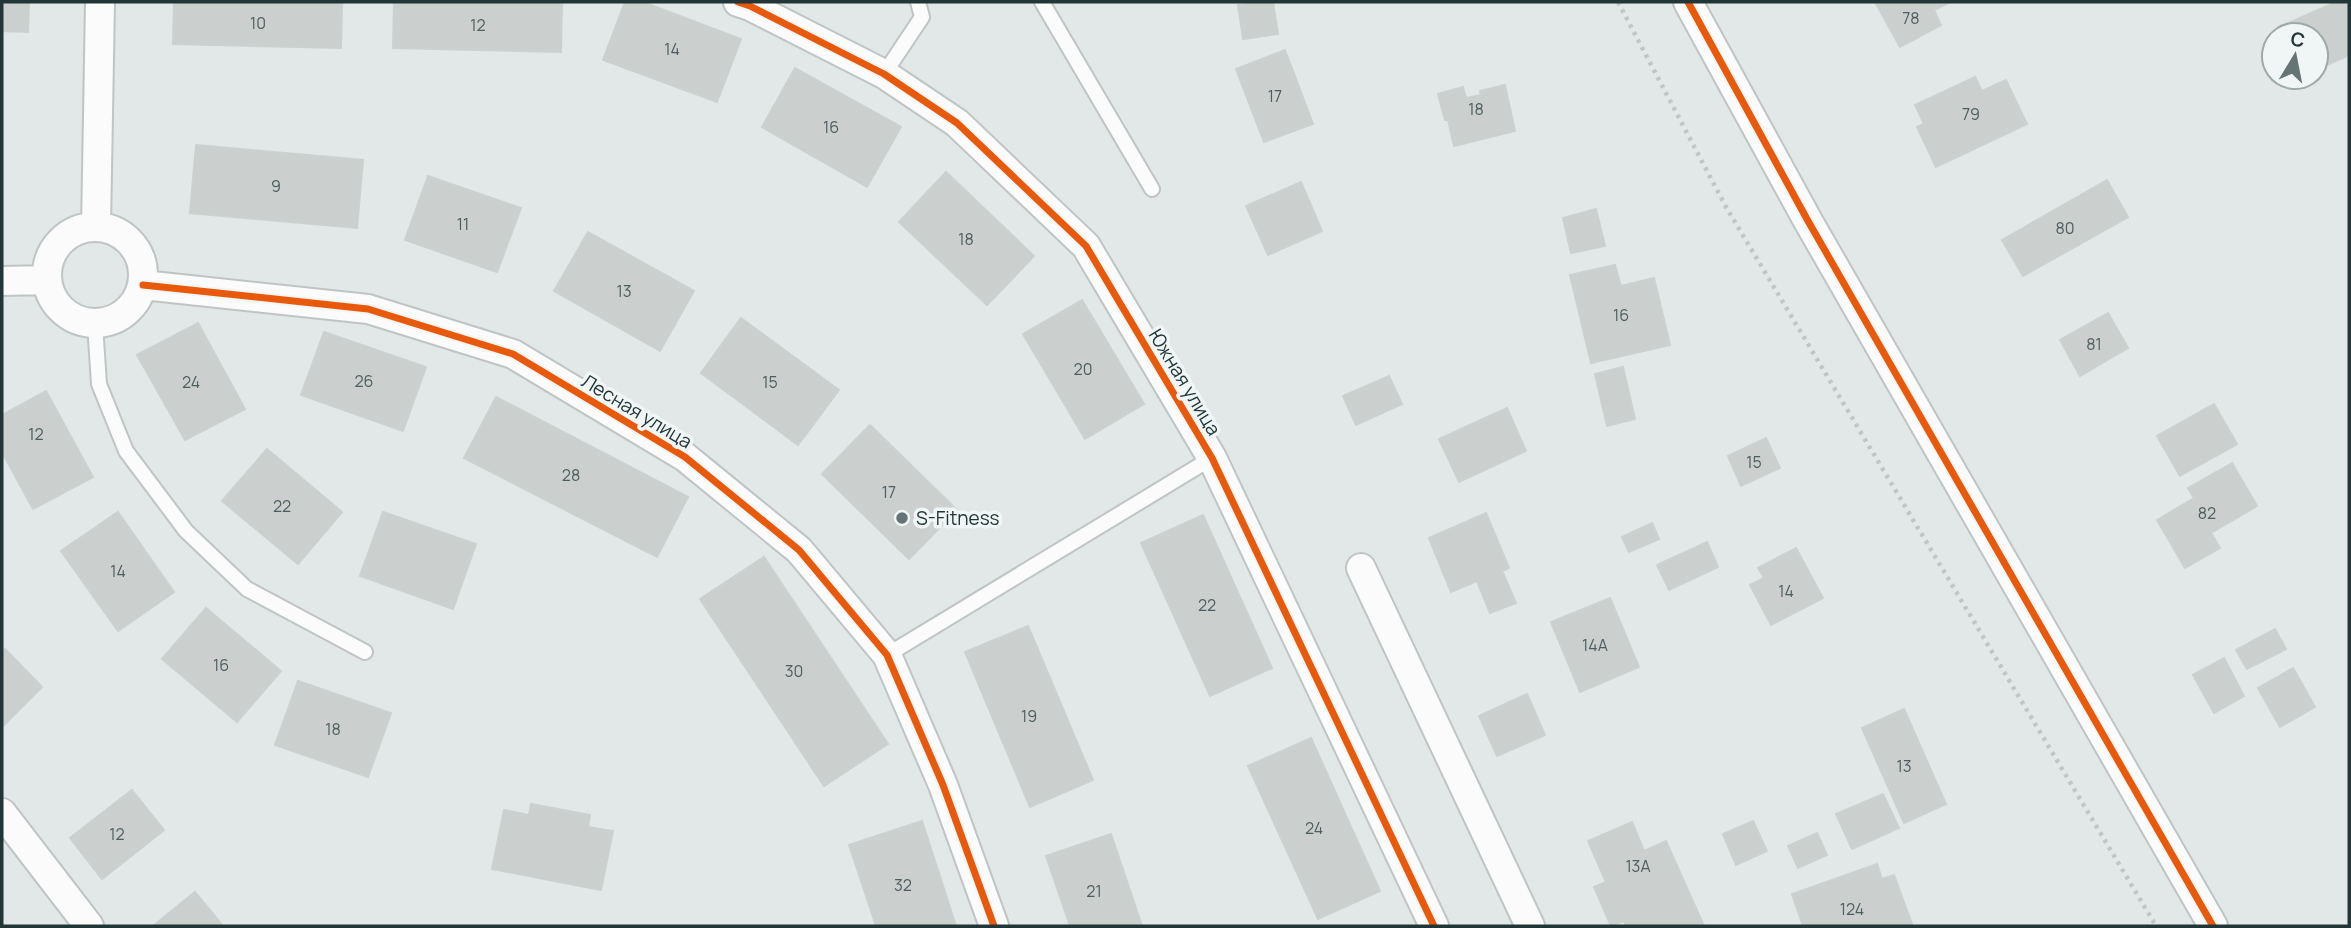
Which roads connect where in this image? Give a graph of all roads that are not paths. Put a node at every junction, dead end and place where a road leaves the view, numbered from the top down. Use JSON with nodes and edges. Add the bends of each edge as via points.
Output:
{"nodes":[{"id":1,"x":100,"y":2,"type":"edge"},
{"id":2,"x":738,"y":2,"type":"edge"},
{"id":3,"x":918,"y":2,"type":"edge"},
{"id":4,"x":1042,"y":2,"type":"edge"},
{"id":5,"x":1688,"y":2,"type":"edge"},
{"id":6,"x":884,"y":74,"type":"junction"},
{"id":7,"x":1152,"y":190,"type":"dead end"},
{"id":8,"x":96,"y":227,"type":"junction"},
{"id":9,"x":47,"y":280,"type":"junction"},
{"id":10,"x":2,"y":281,"type":"edge"},
{"id":11,"x":143,"y":285,"type":"junction"},
{"id":12,"x":95,"y":324,"type":"junction"},
{"id":13,"x":1212,"y":458,"type":"junction"},
{"id":14,"x":1361,"y":568,"type":"dead end"},
{"id":15,"x":365,"y":652,"type":"dead end"},
{"id":16,"x":887,"y":655,"type":"junction"},
{"id":17,"x":2,"y":813,"type":"edge"},
{"id":18,"x":89,"y":926,"type":"edge"},
{"id":19,"x":994,"y":926,"type":"edge"},
{"id":20,"x":1434,"y":926,"type":"edge"},
{"id":21,"x":1531,"y":926,"type":"edge"},
{"id":22,"x":2213,"y":926,"type":"edge"}],
"edges":[{"from":1,"to":8,"type":"street"},
{"from":2,"to":6,"type":"street","name":"Южная улица"},
{"from":3,"to":6,"type":"lane","via":[[922,17]]},
{"from":4,"to":7,"type":"lane"},
{"from":5,"to":22,"type":"street","via":[[1808,221]]},
{"from":6,"to":13,"type":"street","name":"Южная улица","via":[[957,123],[1086,246]]},
{"from":8,"to":9,"type":"street","via":[[61,241],[51,257]]},
{"from":8,"to":11,"type":"street","via":[[123,235],[136,249]]},
{"from":9,"to":10,"type":"street"},
{"from":9,"to":12,"type":"street","via":[[61,309],[76,320]]},
{"from":11,"to":12,"type":"street","via":[[129,310],[114,320]]},
{"from":11,"to":16,"type":"street","name":"Лесная улица","via":[[368,309],[513,354],[685,457],[799,551]]},
{"from":12,"to":15,"type":"lane","via":[[99,384],[126,451],[186,531],[247,589]]},
{"from":13,"to":16,"type":"lane"},
{"from":13,"to":20,"type":"street","name":"Южная улица"},
{"from":14,"to":21,"type":"street"},
{"from":16,"to":19,"type":"street","name":"Лесная улица","via":[[943,785]]},
{"from":17,"to":18,"type":"street"}]}
